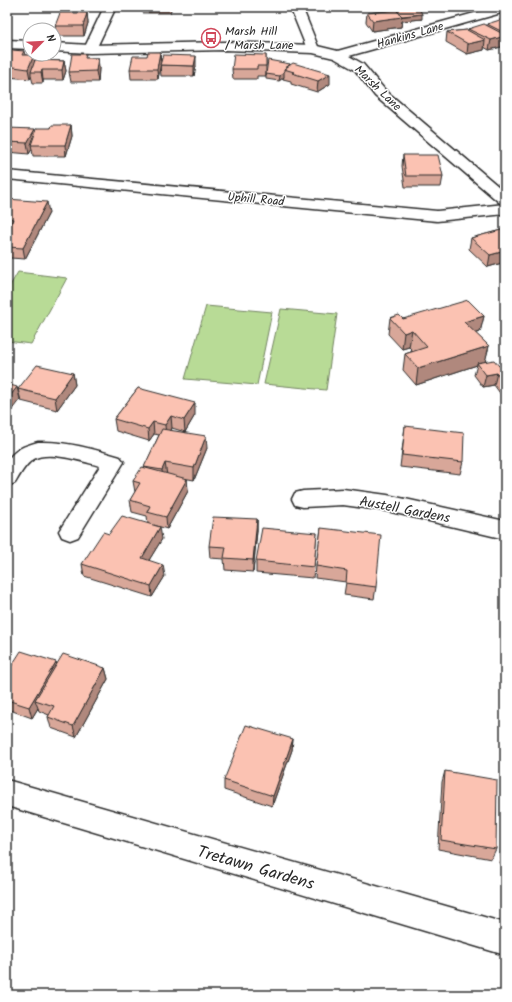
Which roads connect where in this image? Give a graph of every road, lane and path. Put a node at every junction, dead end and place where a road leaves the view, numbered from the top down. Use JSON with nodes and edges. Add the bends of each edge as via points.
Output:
{"nodes":[{"id":1,"x":110,"y":7,"type":"edge"},
{"id":2,"x":296,"y":7,"type":"edge"},
{"id":3,"x":502,"y":8,"type":"edge"},
{"id":4,"x":7,"y":44,"type":"edge"},
{"id":5,"x":22,"y":45,"type":"edge"},
{"id":6,"x":62,"y":47,"type":"edge"},
{"id":7,"x":90,"y":49,"type":"junction"},
{"id":8,"x":313,"y":49,"type":"junction"},
{"id":9,"x":338,"y":56,"type":"junction"},
{"id":10,"x":7,"y":175,"type":"edge"},
{"id":11,"x":505,"y":200,"type":"edge"},
{"id":12,"x":505,"y":209,"type":"edge"},
{"id":13,"x":7,"y":478,"type":"edge"},
{"id":14,"x":303,"y":499,"type":"dead end"},
{"id":15,"x":505,"y":530,"type":"edge"},
{"id":16,"x":70,"y":531,"type":"dead end"},
{"id":17,"x":7,"y":793,"type":"edge"},
{"id":18,"x":505,"y":939,"type":"edge"}],
"edges":[{"from":1,"to":7,"type":"street"},
{"from":2,"to":8,"type":"street"},
{"from":3,"to":9,"type":"street","name":"Hankins Lane"},
{"from":4,"to":5,"type":"street"},
{"from":6,"to":7,"type":"street","name":"Marsh Lane"},
{"from":7,"to":8,"type":"street","name":"Marsh Lane","via":[[225,46]]},
{"from":8,"to":9,"type":"street","name":"Marsh Lane"},
{"from":9,"to":11,"type":"street","name":"Marsh Lane","via":[[359,68],[380,93]]},
{"from":10,"to":12,"type":"street","name":"Uphill Road","via":[[437,216]]},
{"from":13,"to":16,"type":"street","via":[[20,458],[28,452],[48,448],[113,462]]},
{"from":14,"to":15,"type":"street","name":"Austell Gardens","via":[[343,497],[387,503]]},
{"from":17,"to":18,"type":"street","name":"Tretawn Gardens"}]}
